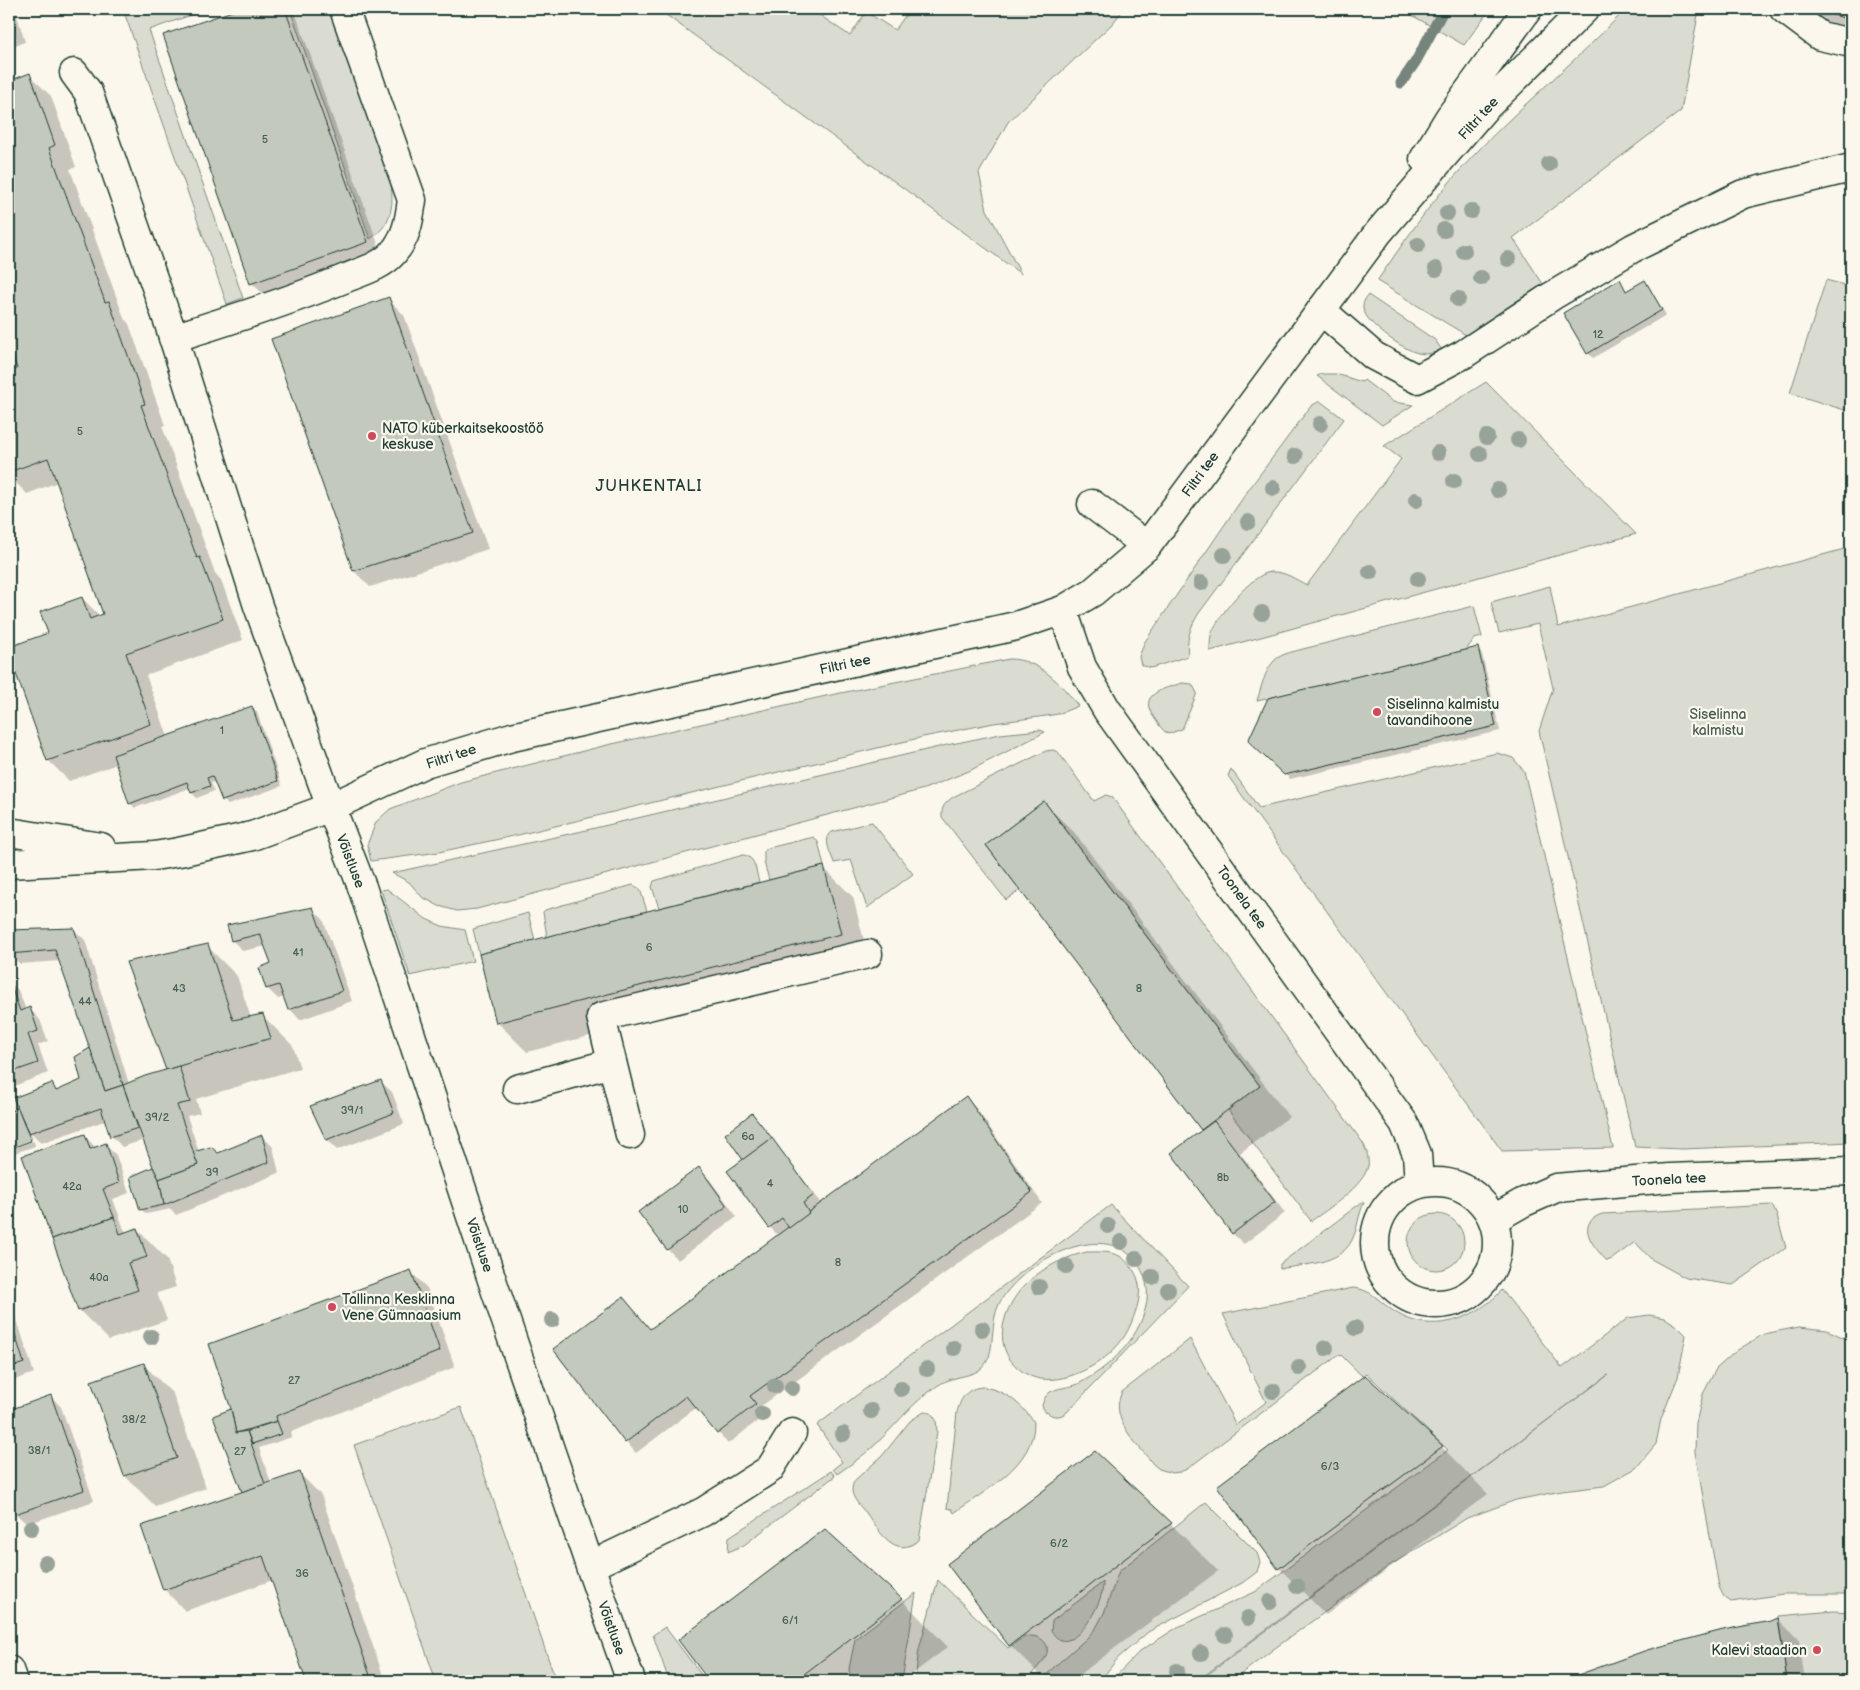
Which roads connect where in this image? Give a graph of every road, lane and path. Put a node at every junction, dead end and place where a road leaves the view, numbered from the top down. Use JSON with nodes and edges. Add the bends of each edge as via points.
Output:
{"nodes":[{"id":1,"x":344,"y":9,"type":"edge"},
{"id":2,"x":1528,"y":9,"type":"edge"},
{"id":3,"x":1585,"y":9,"type":"edge"},
{"id":4,"x":1784,"y":9,"type":"edge"},
{"id":5,"x":1851,"y":44,"type":"edge"},
{"id":6,"x":74,"y":73,"type":"dead end"},
{"id":7,"x":1851,"y":168,"type":"edge"},
{"id":8,"x":1378,"y":233,"type":"junction"},
{"id":9,"x":1322,"y":310,"type":"junction"},
{"id":10,"x":173,"y":338,"type":"junction"},
{"id":11,"x":1092,"y":504,"type":"dead end"},
{"id":12,"x":1147,"y":546,"type":"junction"},
{"id":13,"x":1063,"y":610,"type":"junction"},
{"id":14,"x":331,"y":808,"type":"junction"},
{"id":15,"x":9,"y":832,"type":"edge"},
{"id":16,"x":154,"y":856,"type":"junction"},
{"id":17,"x":9,"y":864,"type":"edge"},
{"id":18,"x":868,"y":954,"type":"dead end"},
{"id":19,"x":612,"y":1063,"type":"junction"},
{"id":20,"x":517,"y":1089,"type":"dead end"},
{"id":21,"x":630,"y":1135,"type":"dead end"},
{"id":22,"x":1851,"y":1171,"type":"edge"},
{"id":23,"x":1419,"y":1183,"type":"junction"},
{"id":24,"x":1494,"y":1219,"type":"junction"},
{"id":25,"x":792,"y":1433,"type":"dead end"},
{"id":26,"x":590,"y":1566,"type":"junction"},
{"id":27,"x":9,"y":1670,"type":"edge"},
{"id":28,"x":13,"y":1681,"type":"edge"},
{"id":29,"x":631,"y":1681,"type":"edge"}],
"edges":[{"from":1,"to":10,"type":"street","via":[[412,200],[408,228],[392,254],[372,268]]},
{"from":2,"to":8,"type":"street","name":"Filtri tee","via":[[1449,118]]},
{"from":3,"to":8,"type":"street","name":"Filtri tee","via":[[1483,110]]},
{"from":4,"to":5,"type":"street","via":[[1820,36]]},
{"from":6,"to":10,"type":"street","name":"Võistluse","via":[[88,92]]},
{"from":7,"to":9,"type":"street","via":[[1742,194],[1633,248],[1464,354],[1417,379],[1374,356]]},
{"from":8,"to":9,"type":"street","name":"Filtri tee"},
{"from":9,"to":12,"type":"street","name":"Filtri tee"},
{"from":10,"to":14,"type":"street","name":"Võistluse","via":[[258,606]]},
{"from":11,"to":12,"type":"street"},
{"from":12,"to":13,"type":"street","name":"Filtri tee","via":[[1094,592]]},
{"from":13,"to":14,"type":"street","name":"Filtri tee","via":[[1016,626],[512,738],[425,764]]},
{"from":13,"to":23,"type":"street","name":"Toonela tee","via":[[1082,667],[1107,710],[1404,1122],[1417,1154]]},
{"from":14,"to":16,"type":"street","name":"Filtri tee","via":[[252,836]]},
{"from":14,"to":26,"type":"street","name":"Võistluse","via":[[362,887]]},
{"from":15,"to":16,"type":"street","name":"Filtri tee"},
{"from":16,"to":17,"type":"street","name":"Filtri tee"},
{"from":18,"to":19,"type":"street","via":[[601,1017]]},
{"from":19,"to":20,"type":"street"},
{"from":19,"to":21,"type":"street"},
{"from":22,"to":24,"type":"street","name":"Toonela tee","via":[[1670,1178],[1556,1188]]},
{"from":23,"to":24,"type":"street","via":[[1449,1182],[1463,1187],[1481,1200]]},
{"from":23,"to":24,"type":"street","via":[[1402,1191],[1389,1203],[1375,1236],[1382,1272],[1408,1298],[1426,1304],[1445,1304],[1463,1299],[1478,1288],[1490,1273],[1497,1256],[1498,1237]]},
{"from":25,"to":26,"type":"street","via":[[770,1469],[703,1512]]},
{"from":26,"to":29,"type":"street","name":"Võistluse"},
{"from":27,"to":28,"type":"street"}]}
